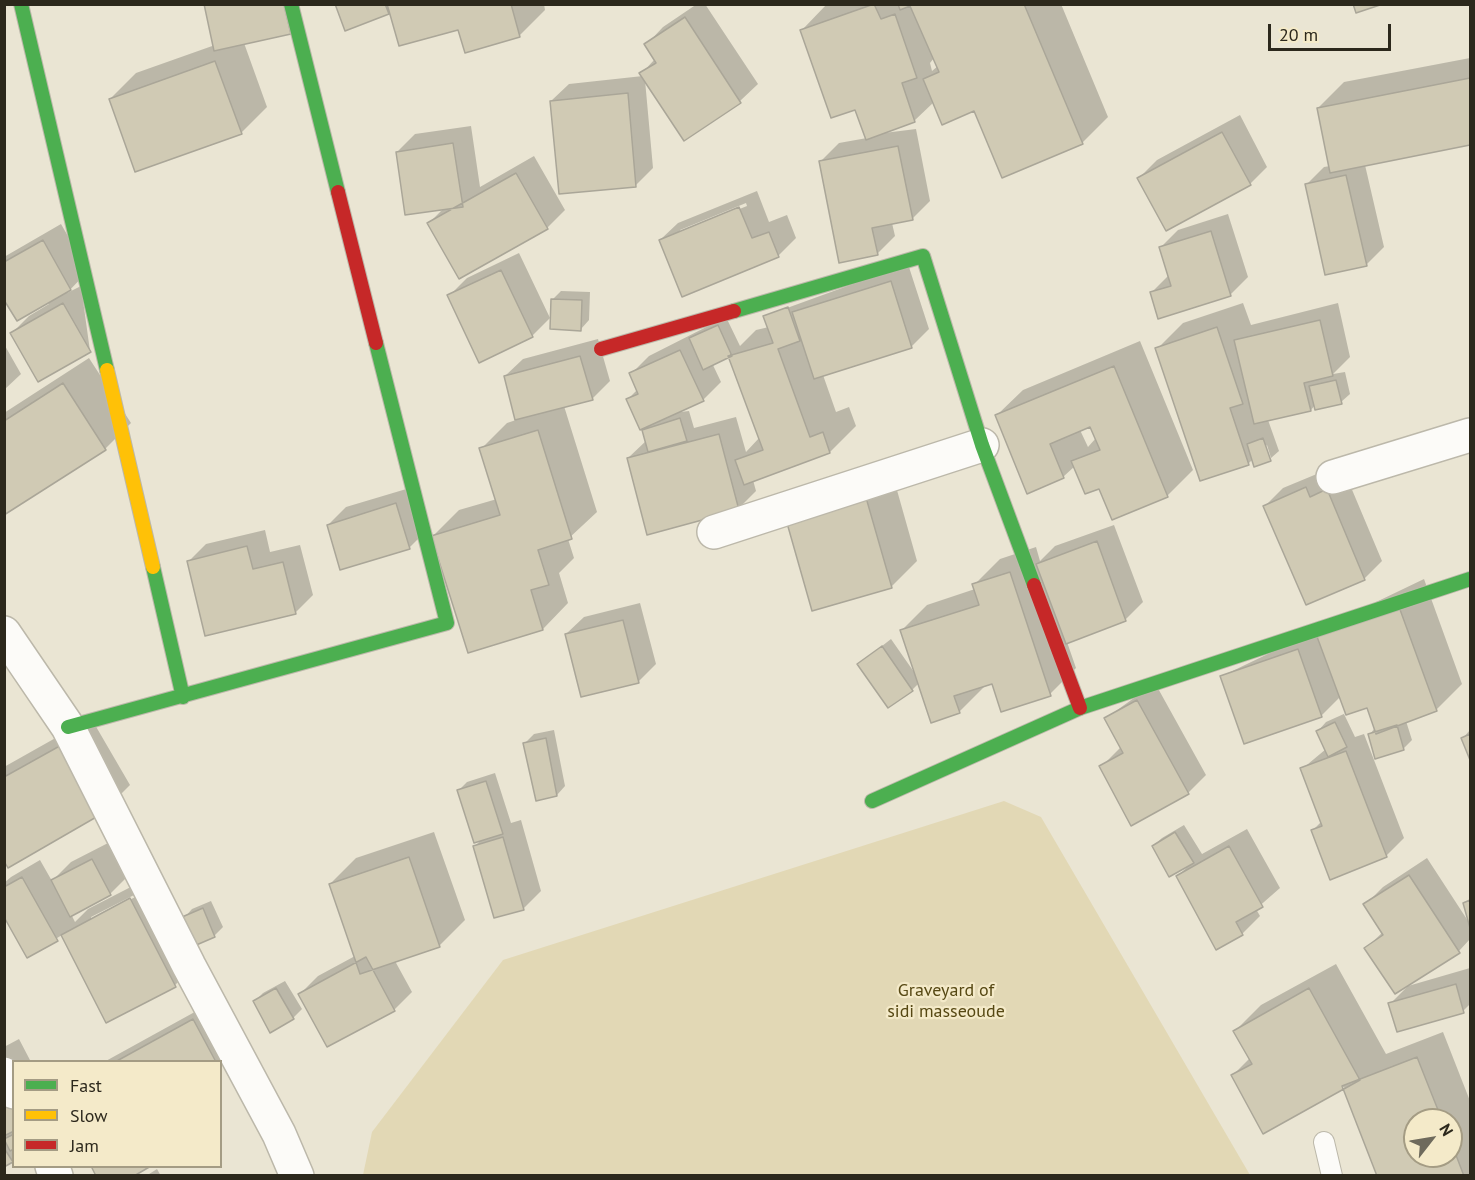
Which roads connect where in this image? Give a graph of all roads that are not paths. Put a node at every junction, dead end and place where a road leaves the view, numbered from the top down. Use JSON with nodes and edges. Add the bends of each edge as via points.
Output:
{"nodes":[{"id":1,"x":21,"y":4,"type":"edge"},
{"id":2,"x":291,"y":4,"type":"edge"},
{"id":3,"x":601,"y":349,"type":"dead end"},
{"id":4,"x":1470,"y":435,"type":"edge"},
{"id":5,"x":982,"y":445,"type":"junction"},
{"id":6,"x":1333,"y":477,"type":"dead end"},
{"id":7,"x":714,"y":532,"type":"dead end"},
{"id":8,"x":1470,"y":579,"type":"edge"},
{"id":9,"x":4,"y":633,"type":"edge"},
{"id":10,"x":183,"y":697,"type":"junction"},
{"id":11,"x":1080,"y":708,"type":"junction"},
{"id":12,"x":68,"y":727,"type":"junction"},
{"id":13,"x":872,"y":801,"type":"dead end"},
{"id":14,"x":4,"y":1074,"type":"edge"},
{"id":15,"x":12,"y":1088,"type":"edge"},
{"id":16,"x":1324,"y":1142,"type":"dead end"},
{"id":17,"x":297,"y":1176,"type":"edge"},
{"id":18,"x":1332,"y":1176,"type":"edge"}],
"edges":[{"from":1,"to":10,"type":"street"},
{"from":2,"to":10,"type":"street","via":[[447,623]]},
{"from":3,"to":5,"type":"street","via":[[923,256]]},
{"from":4,"to":6,"type":"street"},
{"from":5,"to":7,"type":"street"},
{"from":5,"to":11,"type":"street"},
{"from":8,"to":11,"type":"street"},
{"from":9,"to":12,"type":"street"},
{"from":10,"to":12,"type":"street"},
{"from":11,"to":13,"type":"street"},
{"from":12,"to":17,"type":"street","via":[[279,1134]]},
{"from":14,"to":15,"type":"street"},
{"from":16,"to":18,"type":"lane"}]}
